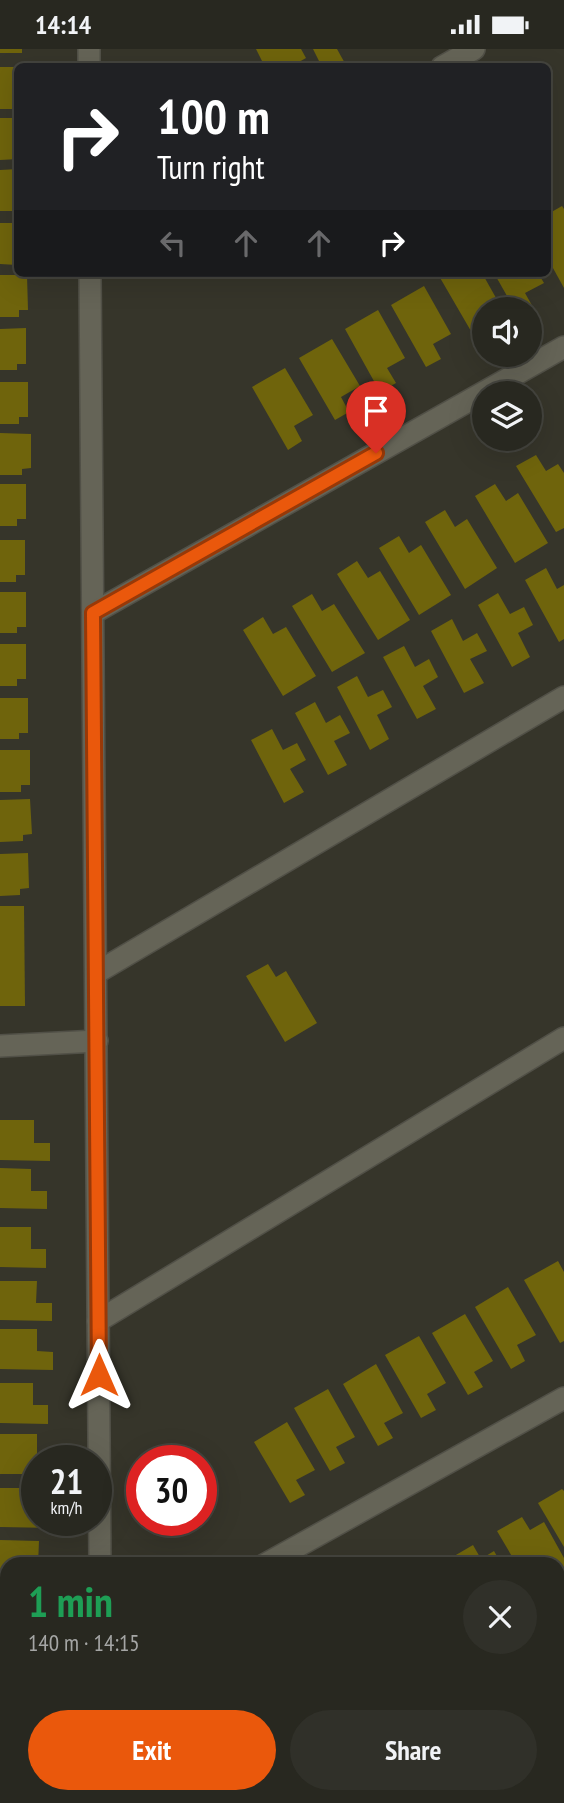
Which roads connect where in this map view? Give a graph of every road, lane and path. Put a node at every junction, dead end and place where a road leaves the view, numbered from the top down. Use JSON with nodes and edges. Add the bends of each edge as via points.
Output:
{"nodes":[{"id":1,"x":474,"y":49,"type":"edge"},
{"id":2,"x":449,"y":63,"type":"edge"},
{"id":3,"x":90,"y":277,"type":"edge"},
{"id":4,"x":564,"y":347,"type":"edge"},
{"id":5,"x":93,"y":613,"type":"junction"},
{"id":6,"x":564,"y":697,"type":"edge"},
{"id":7,"x":96,"y":973,"type":"junction"},
{"id":8,"x":564,"y":1038,"type":"edge"},
{"id":9,"x":97,"y":1041,"type":"junction"},
{"id":10,"x":0,"y":1046,"type":"edge"},
{"id":11,"x":99,"y":1321,"type":"junction"},
{"id":12,"x":564,"y":1398,"type":"edge"},
{"id":13,"x":100,"y":1557,"type":"edge"},
{"id":14,"x":278,"y":1557,"type":"edge"}],
"edges":[{"from":1,"to":2,"type":"street"},
{"from":3,"to":5,"type":"street"},
{"from":4,"to":5,"type":"street"},
{"from":5,"to":7,"type":"street"},
{"from":6,"to":7,"type":"street"},
{"from":7,"to":9,"type":"street"},
{"from":8,"to":11,"type":"street"},
{"from":9,"to":10,"type":"street"},
{"from":9,"to":11,"type":"street"},
{"from":11,"to":13,"type":"street"},
{"from":12,"to":14,"type":"street"}]}
